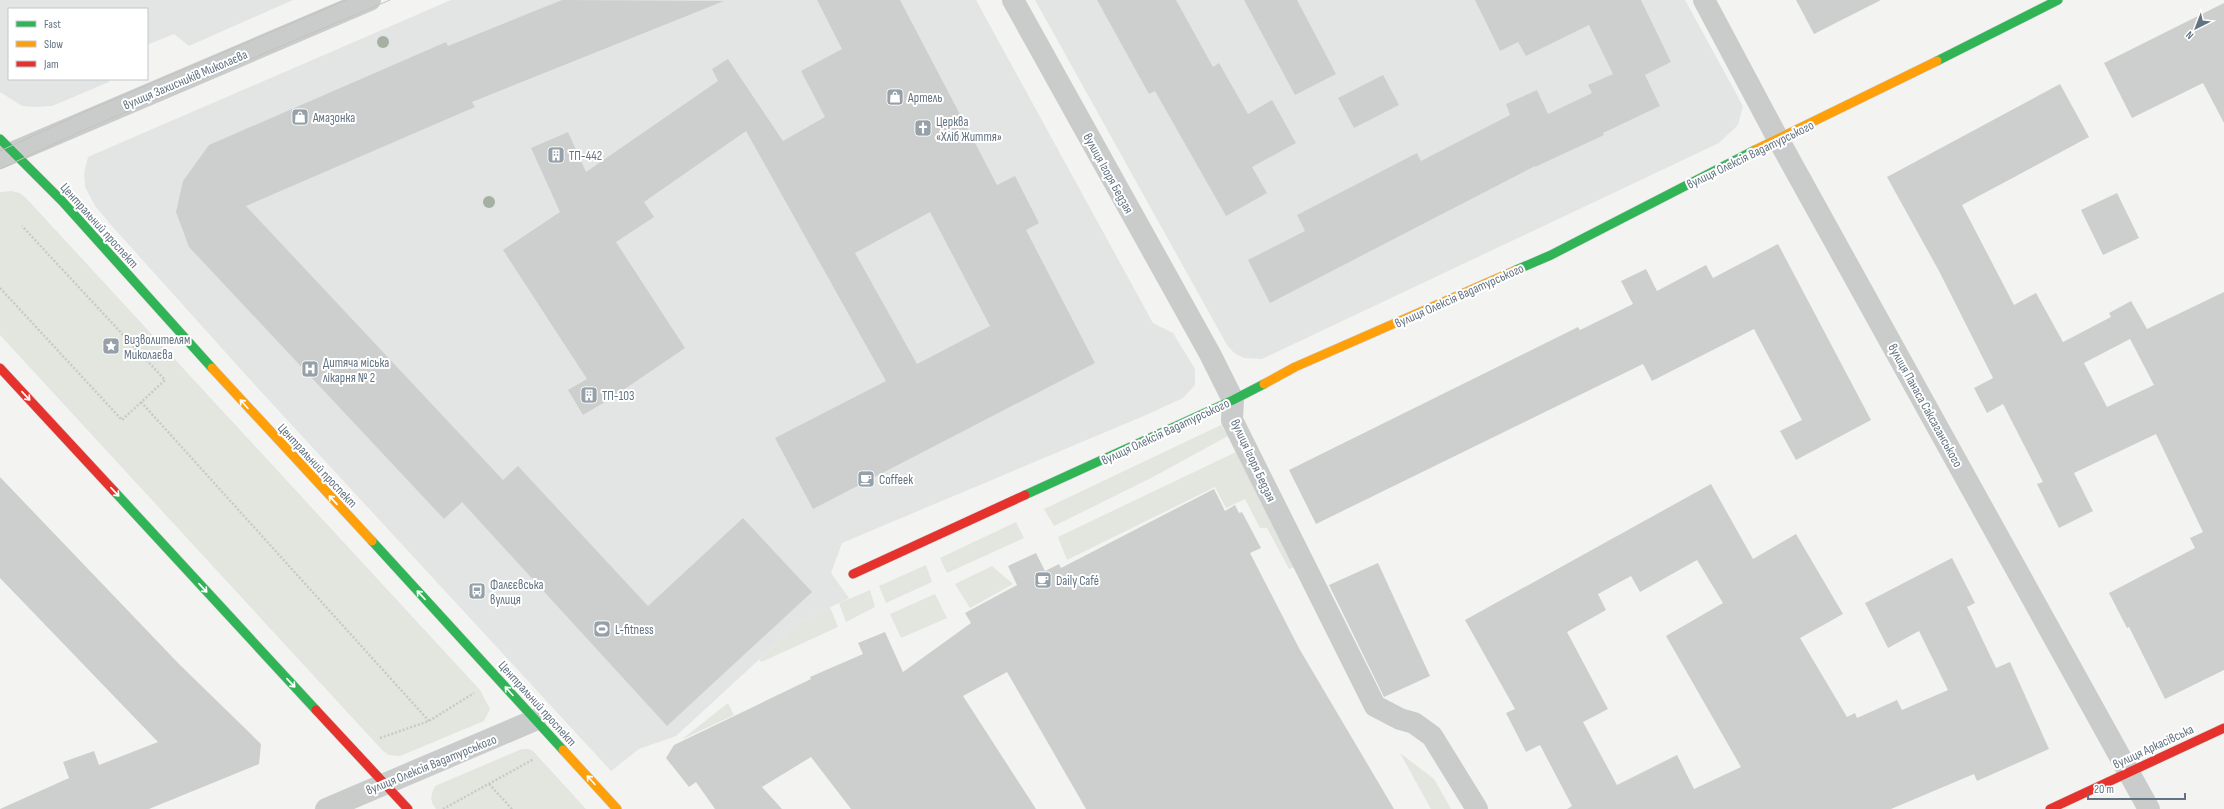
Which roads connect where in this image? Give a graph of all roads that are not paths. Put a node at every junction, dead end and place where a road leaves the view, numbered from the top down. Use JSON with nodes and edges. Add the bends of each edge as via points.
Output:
{"nodes":[{"id":1,"x":370,"y":0,"type":"edge"},
{"id":2,"x":1013,"y":0,"type":"edge"},
{"id":3,"x":1704,"y":0,"type":"edge"},
{"id":4,"x":2058,"y":0,"type":"edge"},
{"id":5,"x":1778,"y":139,"type":"junction"},
{"id":6,"x":5,"y":150,"type":"edge"},
{"id":7,"x":0,"y":368,"type":"edge"},
{"id":8,"x":1233,"y":400,"type":"junction"},
{"id":9,"x":853,"y":574,"type":"dead end"},
{"id":10,"x":535,"y":720,"type":"junction"},
{"id":11,"x":2224,"y":728,"type":"edge"},
{"id":12,"x":2129,"y":772,"type":"junction"},
{"id":13,"x":385,"y":784,"type":"junction"},
{"id":14,"x":326,"y":809,"type":"edge"},
{"id":15,"x":408,"y":809,"type":"edge"},
{"id":16,"x":617,"y":809,"type":"edge"},
{"id":17,"x":1477,"y":809,"type":"edge"},
{"id":18,"x":2050,"y":809,"type":"edge"},
{"id":19,"x":2149,"y":809,"type":"edge"}],
"edges":[{"from":1,"to":6,"type":"street","name":"вулиця Захисників Миколаєва"},
{"from":2,"to":8,"type":"street","name":"вулиця Ігоря Бедзая"},
{"from":3,"to":5,"type":"street","name":"вулиця Панаса Саксаганського"},
{"from":4,"to":5,"type":"main road","name":"вулиця Олексія Вадатурського","via":[[1821,120]]},
{"from":5,"to":8,"type":"main road","name":"вулиця Олексія Вадатурського","via":[[1551,255],[1295,367]]},
{"from":5,"to":12,"type":"street","name":"вулиця Панаса Саксаганського"},
{"from":10,"to":6,"type":"main road","name":"Центральний проспект","one_way":true,"via":[[62,201]]},
{"from":7,"to":13,"type":"main road","one_way":true},
{"from":8,"to":9,"type":"main road","name":"вулиця Олексія Вадатурського"},
{"from":8,"to":17,"type":"street","name":"вулиця Ігоря Бедзая","via":[[1232,420],[1374,706],[1414,723],[1432,736]]},
{"from":10,"to":13,"type":"street","name":"вулиця Олексія Вадатурського"},
{"from":16,"to":10,"type":"main road","name":"Центральний проспект","one_way":true},
{"from":11,"to":12,"type":"main road","name":"вулиця Аркасівська"},
{"from":12,"to":18,"type":"main road","name":"вулиця Аркасівська"},
{"from":12,"to":19,"type":"street","name":"вулиця Панаса Саксаганського"},
{"from":13,"to":14,"type":"street","name":"вулиця Олексія Вадатурського"},
{"from":13,"to":15,"type":"main road"}]}
